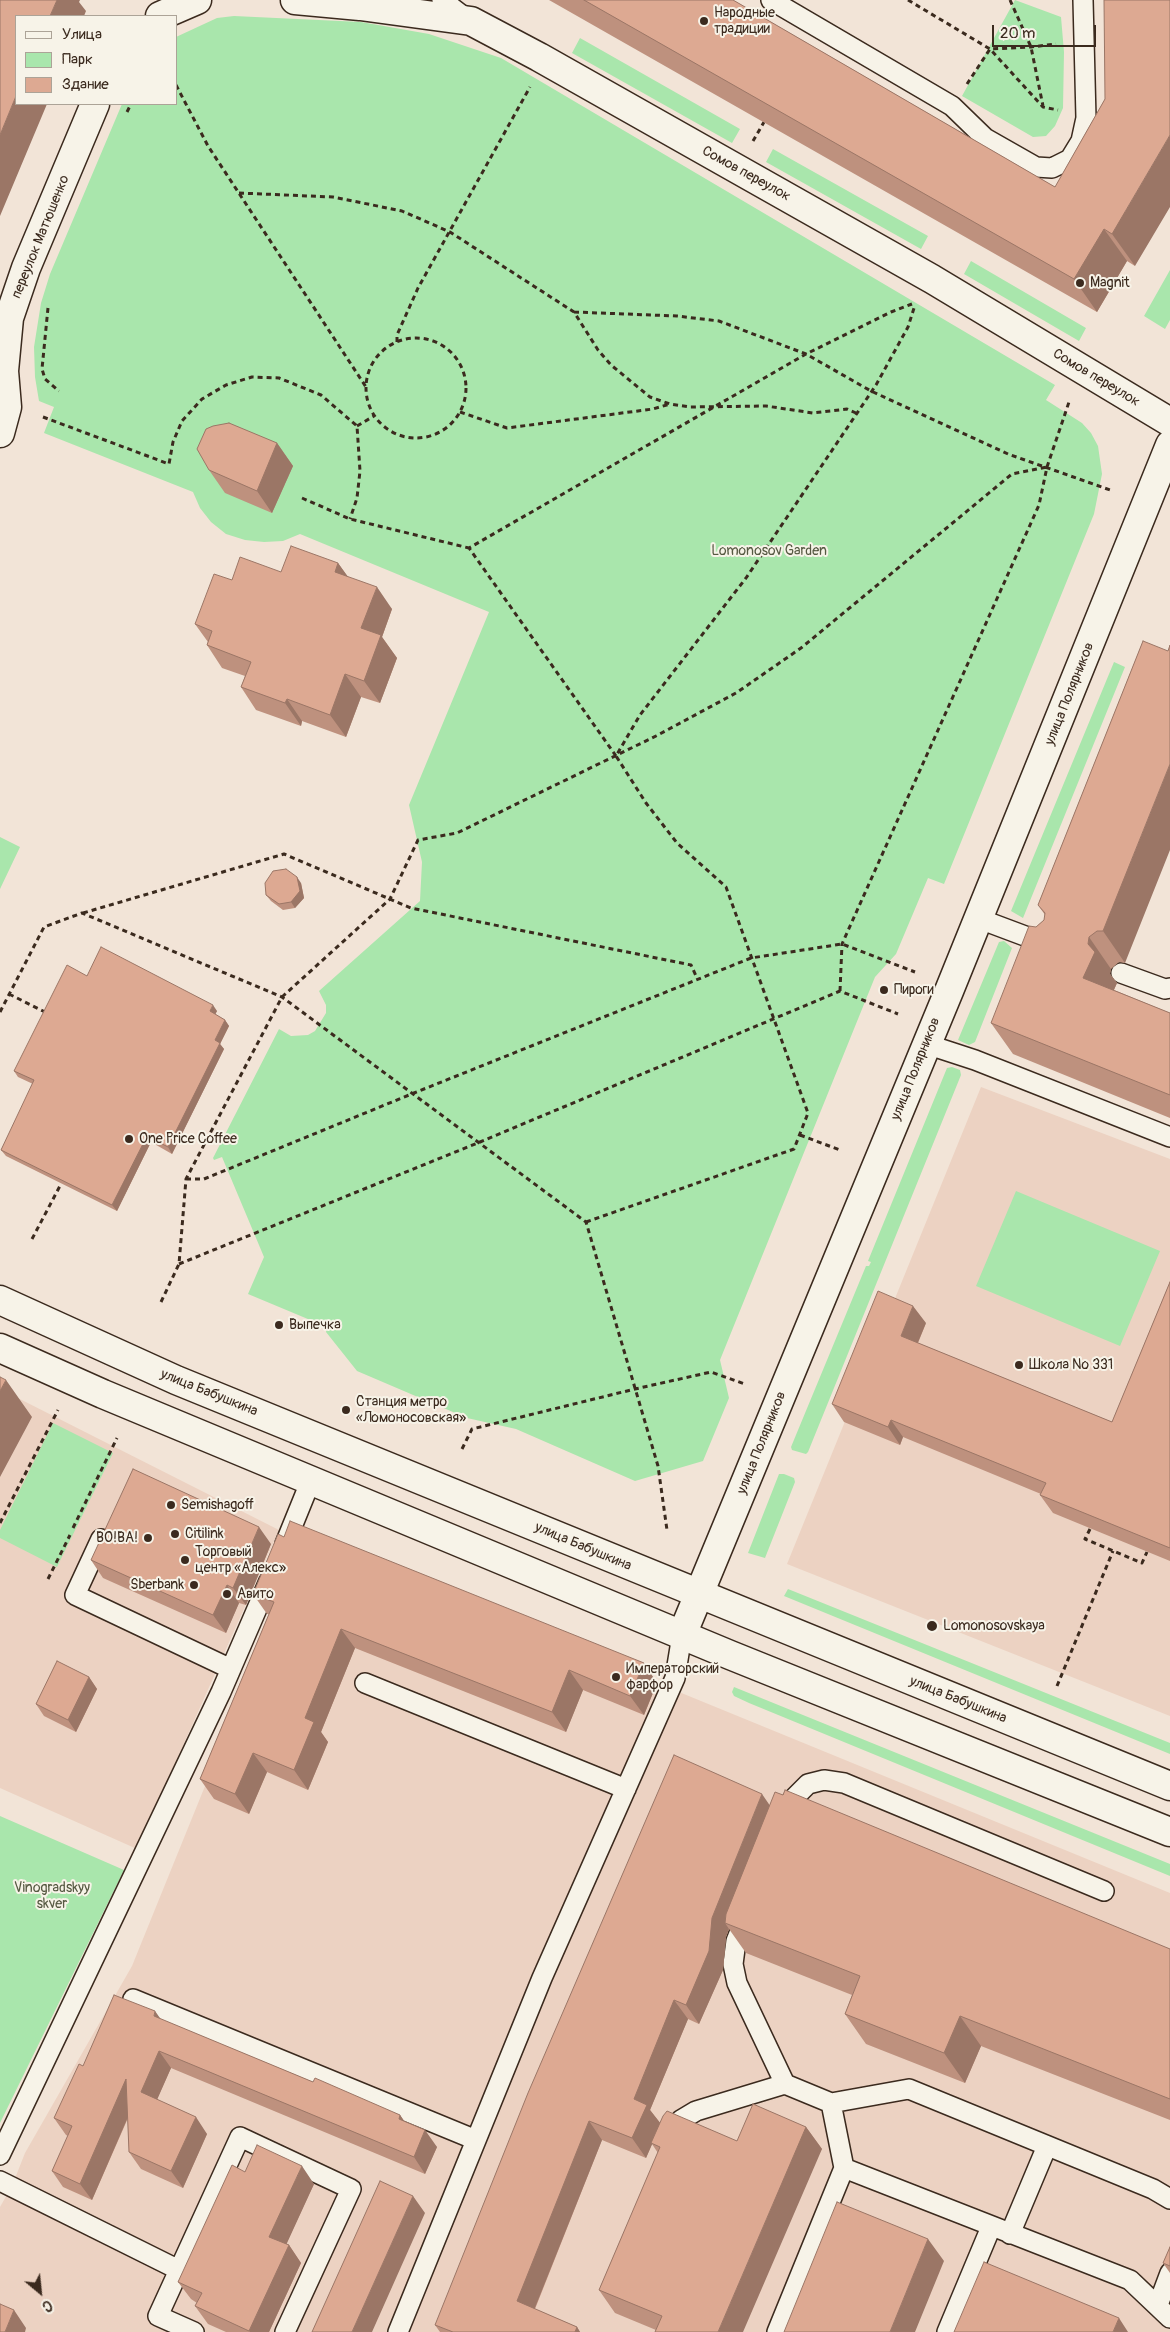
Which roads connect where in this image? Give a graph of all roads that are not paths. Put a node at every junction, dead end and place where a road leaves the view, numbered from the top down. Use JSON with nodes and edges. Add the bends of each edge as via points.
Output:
{"nodes":[{"id":1,"x":197,"y":0,"type":"edge"},
{"id":2,"x":296,"y":0,"type":"edge"},
{"id":3,"x":442,"y":0,"type":"edge"},
{"id":4,"x":771,"y":0,"type":"edge"},
{"id":5,"x":1083,"y":0,"type":"edge"},
{"id":6,"x":162,"y":15,"type":"edge"},
{"id":7,"x":471,"y":22,"type":"junction"},
{"id":8,"x":95,"y":105,"type":"edge"},
{"id":9,"x":2,"y":370,"type":"edge"},
{"id":10,"x":1170,"y":422,"type":"edge"},
{"id":11,"x":0,"y":433,"type":"edge"},
{"id":12,"x":1170,"y":445,"type":"edge"},
{"id":13,"x":978,"y":918,"type":"junction"},
{"id":14,"x":1056,"y":947,"type":"edge"},
{"id":15,"x":1121,"y":974,"type":"dead end"},
{"id":16,"x":1170,"y":988,"type":"edge"},
{"id":17,"x":926,"y":1044,"type":"junction"},
{"id":18,"x":1170,"y":1136,"type":"edge"},
{"id":19,"x":0,"y":1300,"type":"edge"},
{"id":20,"x":0,"y":1348,"type":"edge"},
{"id":21,"x":311,"y":1480,"type":"junction"},
{"id":22,"x":110,"y":1519,"type":"edge"},
{"id":23,"x":698,"y":1594,"type":"junction"},
{"id":24,"x":682,"y":1635,"type":"junction"},
{"id":25,"x":231,"y":1668,"type":"junction"},
{"id":26,"x":365,"y":1683,"type":"dead end"},
{"id":27,"x":1170,"y":1786,"type":"edge"},
{"id":28,"x":626,"y":1789,"type":"junction"},
{"id":29,"x":1170,"y":1832,"type":"edge"},
{"id":30,"x":779,"y":1834,"type":"edge"},
{"id":31,"x":1104,"y":1891,"type":"dead end"},
{"id":32,"x":754,"y":1896,"type":"edge"},
{"id":33,"x":132,"y":1999,"type":"dead end"},
{"id":34,"x":786,"y":2084,"type":"junction"},
{"id":35,"x":831,"y":2103,"type":"junction"},
{"id":36,"x":476,"y":2140,"type":"junction"},
{"id":37,"x":1047,"y":2146,"type":"junction"},
{"id":38,"x":662,"y":2150,"type":"edge"},
{"id":39,"x":0,"y":2155,"type":"edge"},
{"id":40,"x":844,"y":2168,"type":"junction"},
{"id":41,"x":0,"y":2181,"type":"edge"},
{"id":42,"x":1170,"y":2199,"type":"edge"},
{"id":43,"x":991,"y":2226,"type":"junction"},
{"id":44,"x":1010,"y":2234,"type":"junction"},
{"id":45,"x":179,"y":2270,"type":"junction"},
{"id":46,"x":1170,"y":2273,"type":"edge"},
{"id":47,"x":1164,"y":2311,"type":"edge"},
{"id":48,"x":194,"y":2332,"type":"edge"},
{"id":49,"x":286,"y":2332,"type":"edge"},
{"id":50,"x":398,"y":2332,"type":"edge"},
{"id":51,"x":777,"y":2332,"type":"edge"},
{"id":52,"x":947,"y":2332,"type":"edge"}],
"edges":[{"from":1,"to":6,"type":"street"},
{"from":2,"to":7,"type":"street","name":"Сомов переулок"},
{"from":3,"to":7,"type":"lane"},
{"from":4,"to":5,"type":"lane","via":[[952,106],[985,138],[1036,167],[1052,168],[1070,159],[1081,141],[1086,118]]},
{"from":7,"to":10,"type":"street","name":"Сомов переулок","via":[[539,57],[932,279]]},
{"from":8,"to":9,"type":"street","name":"переулок Матюшенко","via":[[26,268],[9,318]]},
{"from":9,"to":11,"type":"street","name":"переулок Матюшенко","via":[[7,408]]},
{"from":12,"to":13,"type":"street","name":"улица Полярников"},
{"from":13,"to":14,"type":"lane"},
{"from":13,"to":17,"type":"street","name":"улица Полярников"},
{"from":15,"to":16,"type":"lane"},
{"from":17,"to":18,"type":"lane"},
{"from":17,"to":23,"type":"street","name":"улица Полярников"},
{"from":19,"to":23,"type":"street","name":"улица Бабушкина","via":[[176,1380]]},
{"from":20,"to":21,"type":"street"},
{"from":21,"to":24,"type":"street"},
{"from":21,"to":25,"type":"lane"},
{"from":22,"to":25,"type":"lane","via":[[75,1595]]},
{"from":23,"to":24,"type":"street","name":"улица Полярников"},
{"from":23,"to":27,"type":"street","name":"улица Бабушкина"},
{"from":24,"to":28,"type":"lane","via":[[675,1678]]},
{"from":24,"to":29,"type":"street"},
{"from":25,"to":39,"type":"lane"},
{"from":26,"to":28,"type":"lane"},
{"from":28,"to":36,"type":"lane","via":[[542,1978]]},
{"from":30,"to":31,"type":"lane","via":[[793,1798],[808,1784],[824,1780],[837,1782]]},
{"from":32,"to":34,"type":"lane","via":[[736,1941],[733,1964],[737,1983]]},
{"from":33,"to":36,"type":"lane"},
{"from":34,"to":35,"type":"lane"},
{"from":34,"to":38,"type":"lane","via":[[696,2110],[669,2132]]},
{"from":35,"to":37,"type":"lane","via":[[908,2089]]},
{"from":35,"to":40,"type":"lane"},
{"from":36,"to":50,"type":"lane"},
{"from":37,"to":42,"type":"lane"},
{"from":37,"to":44,"type":"lane"},
{"from":40,"to":43,"type":"lane"},
{"from":40,"to":51,"type":"lane"},
{"from":41,"to":45,"type":"lane"},
{"from":43,"to":44,"type":"lane"},
{"from":43,"to":52,"type":"lane"},
{"from":44,"to":47,"type":"lane","via":[[1130,2280]]},
{"from":45,"to":48,"type":"lane","via":[[158,2316]]},
{"from":45,"to":49,"type":"lane","via":[[240,2137],[352,2188]]},
{"from":46,"to":47,"type":"lane"}]}
